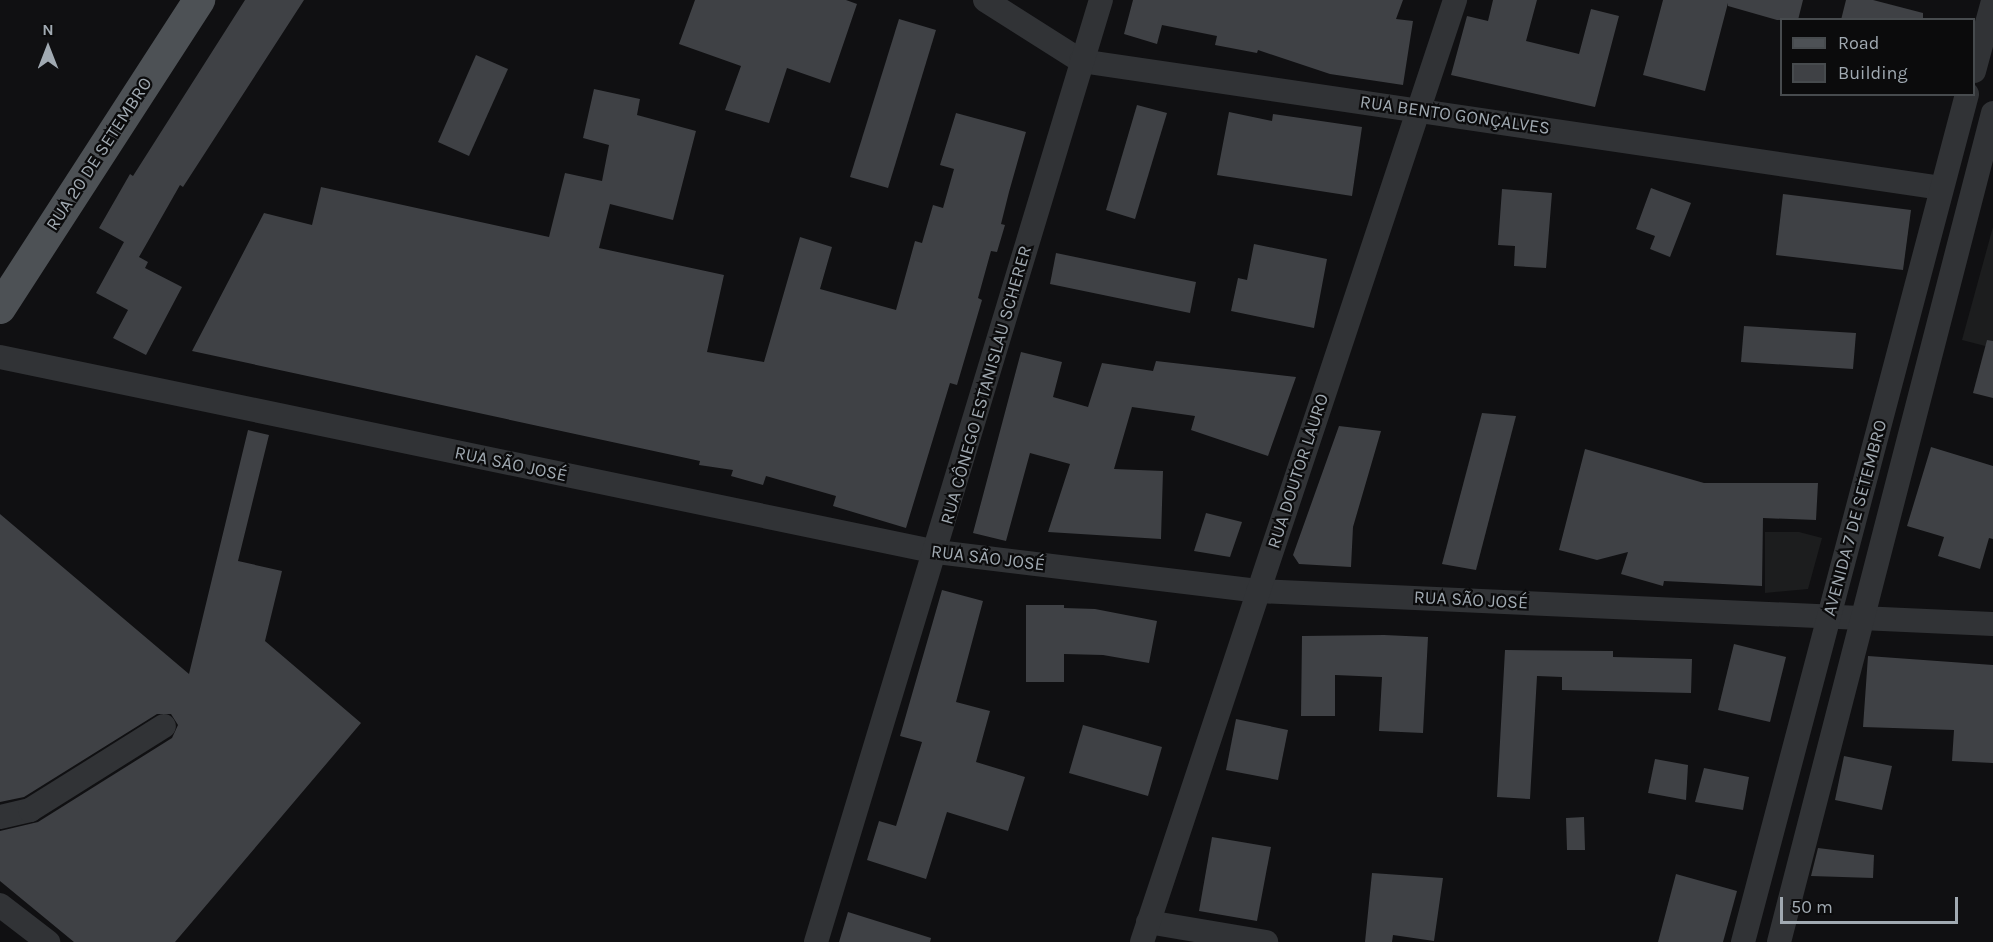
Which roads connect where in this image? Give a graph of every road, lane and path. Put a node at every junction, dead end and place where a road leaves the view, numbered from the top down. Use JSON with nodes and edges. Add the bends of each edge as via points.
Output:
{"nodes":[{"id":1,"x":199,"y":0,"type":"edge"},
{"id":2,"x":986,"y":0,"type":"edge"},
{"id":3,"x":1101,"y":0,"type":"edge"},
{"id":4,"x":1455,"y":0,"type":"edge"},
{"id":5,"x":1993,"y":1,"type":"edge"},
{"id":6,"x":1081,"y":61,"type":"junction"},
{"id":7,"x":1975,"y":67,"type":"edge"},
{"id":8,"x":1966,"y":96,"type":"edge"},
{"id":9,"x":1418,"y":109,"type":"junction"},
{"id":10,"x":1993,"y":112,"type":"edge"},
{"id":11,"x":1941,"y":188,"type":"junction"},
{"id":12,"x":0,"y":308,"type":"edge"},
{"id":13,"x":0,"y":357,"type":"edge"},
{"id":14,"x":937,"y":552,"type":"junction"},
{"id":15,"x":1258,"y":591,"type":"junction"},
{"id":16,"x":1829,"y":617,"type":"junction"},
{"id":17,"x":1861,"y":620,"type":"junction"},
{"id":18,"x":1993,"y":624,"type":"edge"},
{"id":19,"x":164,"y":726,"type":"dead end"},
{"id":20,"x":0,"y":817,"type":"edge"},
{"id":21,"x":1773,"y":830,"type":"junction"},
{"id":22,"x":1806,"y":837,"type":"junction"},
{"id":23,"x":0,"y":905,"type":"edge"},
{"id":24,"x":1145,"y":932,"type":"edge"},
{"id":25,"x":48,"y":942,"type":"edge"},
{"id":26,"x":816,"y":942,"type":"edge"},
{"id":27,"x":1266,"y":942,"type":"edge"},
{"id":28,"x":1743,"y":942,"type":"edge"},
{"id":29,"x":1779,"y":942,"type":"edge"}],
"edges":[{"from":1,"to":12,"type":"main road","name":"RUA 20 DE SETEMBRO"},
{"from":2,"to":6,"type":"street","name":"RUA BENTO GONÇALVES"},
{"from":3,"to":6,"type":"street","name":"RUA CÔNEGO ESTANISLAU SCHERER"},
{"from":4,"to":9,"type":"street","name":"RUA DOUTOR LAURO"},
{"from":5,"to":7,"type":"street"},
{"from":6,"to":9,"type":"street","name":"RUA BENTO GONÇALVES"},
{"from":6,"to":14,"type":"street","name":"RUA CÔNEGO ESTANISLAU SCHERER"},
{"from":8,"to":11,"type":"street","name":"AVENIDA 7 DE SETEMBRO"},
{"from":9,"to":11,"type":"street","name":"RUA BENTO GONÇALVES"},
{"from":9,"to":15,"type":"street","name":"RUA DOUTOR LAURO"},
{"from":10,"to":17,"type":"street","name":"AVENIDA 7 DE SETEMBRO"},
{"from":11,"to":16,"type":"street","name":"AVENIDA 7 DE SETEMBRO"},
{"from":13,"to":14,"type":"street","name":"RUA SÃO JOSÉ"},
{"from":14,"to":15,"type":"street","name":"RUA SÃO JOSÉ"},
{"from":14,"to":26,"type":"street","name":"RUA CÔNEGO ESTANISLAU SCHERER"},
{"from":15,"to":16,"type":"street","name":"RUA SÃO JOSÉ"},
{"from":15,"to":24,"type":"street","name":"RUA DOUTOR LAURO"},
{"from":16,"to":17,"type":"street","name":"RUA SÃO JOSÉ"},
{"from":16,"to":21,"type":"street","name":"AVENIDA 7 DE SETEMBRO"},
{"from":17,"to":18,"type":"street","name":"RUA SÃO JOSÉ"},
{"from":17,"to":22,"type":"street","name":"AVENIDA 7 DE SETEMBRO"},
{"from":19,"to":20,"type":"street","via":[[30,810]]},
{"from":21,"to":22,"type":"street"},
{"from":21,"to":28,"type":"street","name":"AVENIDA 7 DE SETEMBRO"},
{"from":22,"to":29,"type":"street","name":"AVENIDA 7 DE SETEMBRO"},
{"from":23,"to":25,"type":"street"},
{"from":24,"to":27,"type":"street"}]}
